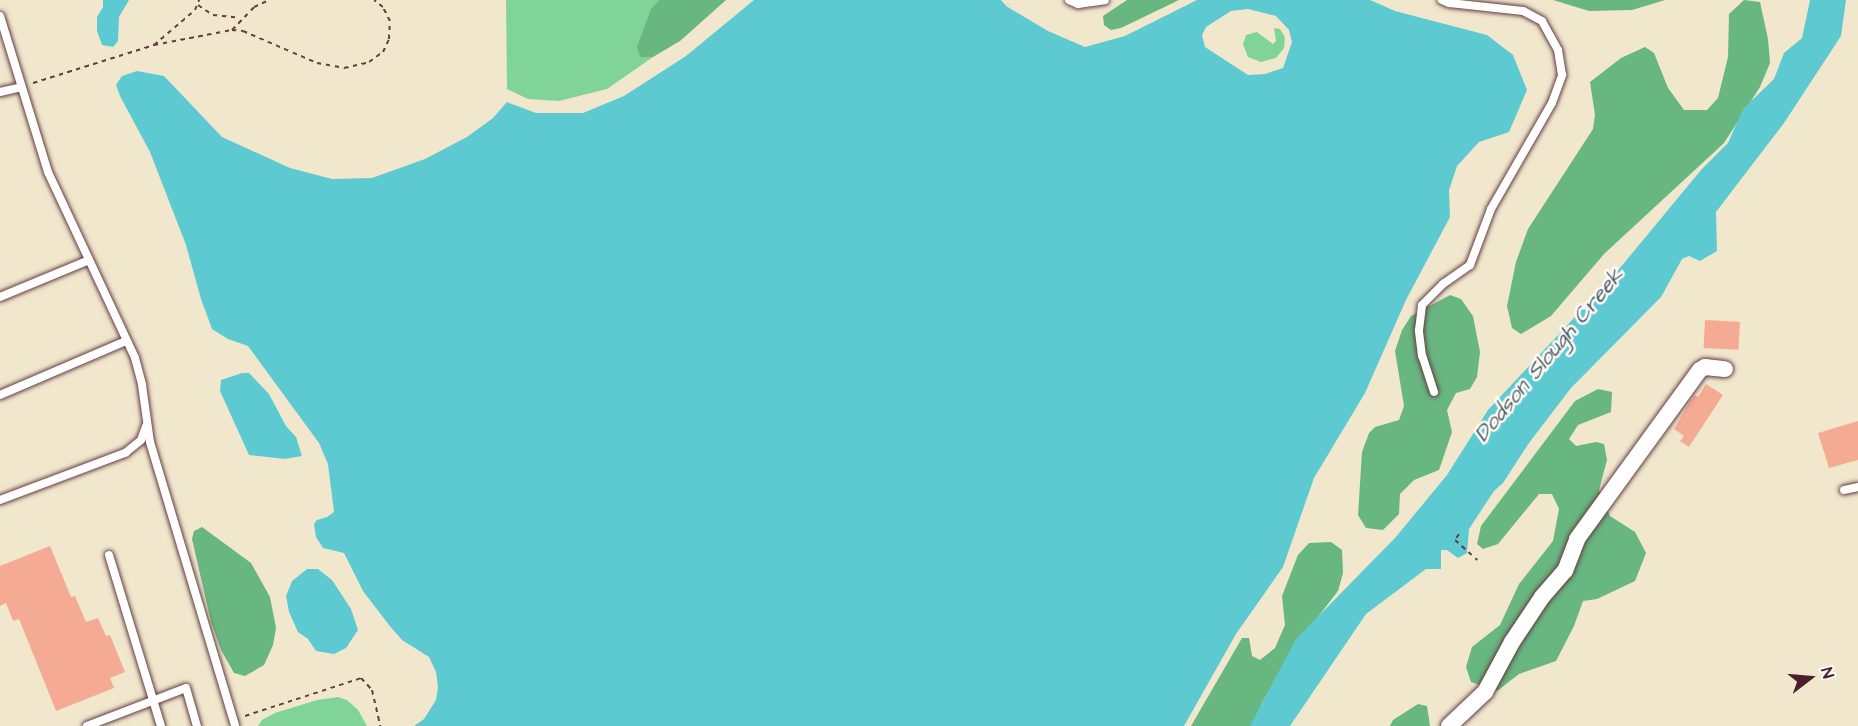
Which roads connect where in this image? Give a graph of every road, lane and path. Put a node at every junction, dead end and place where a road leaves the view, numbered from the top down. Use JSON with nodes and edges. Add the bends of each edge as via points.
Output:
{"nodes":[{"id":1,"x":199,"y":0,"type":"edge"},
{"id":2,"x":268,"y":0,"type":"edge"},
{"id":3,"x":374,"y":0,"type":"edge"},
{"id":4,"x":1069,"y":0,"type":"edge"},
{"id":5,"x":1105,"y":0,"type":"edge"},
{"id":6,"x":1442,"y":0,"type":"edge"},
{"id":7,"x":198,"y":4,"type":"junction"},
{"id":8,"x":0,"y":16,"type":"edge"},
{"id":9,"x":240,"y":18,"type":"junction"},
{"id":10,"x":232,"y":30,"type":"junction"},
{"id":11,"x":2,"y":31,"type":"edge"},
{"id":12,"x":154,"y":45,"type":"junction"},
{"id":13,"x":21,"y":87,"type":"junction"},
{"id":14,"x":0,"y":92,"type":"edge"},
{"id":15,"x":87,"y":261,"type":"junction"},
{"id":16,"x":0,"y":297,"type":"edge"},
{"id":17,"x":126,"y":341,"type":"junction"},
{"id":18,"x":1725,"y":369,"type":"dead end"},
{"id":19,"x":1434,"y":392,"type":"dead end"},
{"id":20,"x":0,"y":394,"type":"edge"},
{"id":21,"x":146,"y":426,"type":"junction"},
{"id":22,"x":1858,"y":487,"type":"edge"},
{"id":23,"x":1844,"y":490,"type":"dead end"},
{"id":24,"x":0,"y":500,"type":"edge"},
{"id":25,"x":1460,"y":534,"type":"dead end"},
{"id":26,"x":110,"y":555,"type":"dead end"},
{"id":27,"x":1477,"y":560,"type":"dead end"},
{"id":28,"x":152,"y":699,"type":"junction"},
{"id":29,"x":234,"y":723,"type":"edge"},
{"id":30,"x":93,"y":725,"type":"edge"},
{"id":31,"x":161,"y":726,"type":"edge"},
{"id":32,"x":197,"y":726,"type":"edge"},
{"id":33,"x":380,"y":726,"type":"edge"},
{"id":34,"x":1449,"y":726,"type":"edge"}],
"edges":[{"from":1,"to":7,"type":"path"},
{"from":2,"to":9,"type":"path"},
{"from":3,"to":10,"type":"path","via":[[390,21],[389,39],[383,52],[369,62],[344,68],[317,63],[243,31]]},
{"from":4,"to":5,"type":"lane","via":[[1078,4]]},
{"from":6,"to":19,"type":"lane","via":[[1523,11],[1542,21],[1558,50],[1562,75],[1552,104],[1491,209],[1470,265],[1422,305],[1422,356]]},
{"from":7,"to":9,"type":"path","via":[[213,15]]},
{"from":7,"to":12,"type":"path","via":[[181,24]]},
{"from":8,"to":11,"type":"lane"},
{"from":9,"to":10,"type":"path"},
{"from":10,"to":12,"type":"path"},
{"from":11,"to":13,"type":"lane"},
{"from":12,"to":13,"type":"path"},
{"from":13,"to":14,"type":"lane"},
{"from":13,"to":15,"type":"lane","via":[[44,162]]},
{"from":15,"to":16,"type":"lane"},
{"from":15,"to":17,"type":"lane"},
{"from":17,"to":20,"type":"lane"},
{"from":17,"to":21,"type":"lane","via":[[142,385]]},
{"from":18,"to":34,"type":"street","via":[[1700,370],[1577,539],[1565,571],[1512,642],[1485,692]]},
{"from":21,"to":24,"type":"lane","via":[[141,440],[125,453]]},
{"from":21,"to":29,"type":"lane"},
{"from":22,"to":23,"type":"lane"},
{"from":25,"to":27,"type":"path","via":[[1455,540]]},
{"from":26,"to":28,"type":"lane"},
{"from":28,"to":30,"type":"lane"},
{"from":28,"to":31,"type":"lane"},
{"from":28,"to":32,"type":"lane","via":[[186,688]]},
{"from":29,"to":33,"type":"path","via":[[355,678],[365,680],[372,690]]}]}
